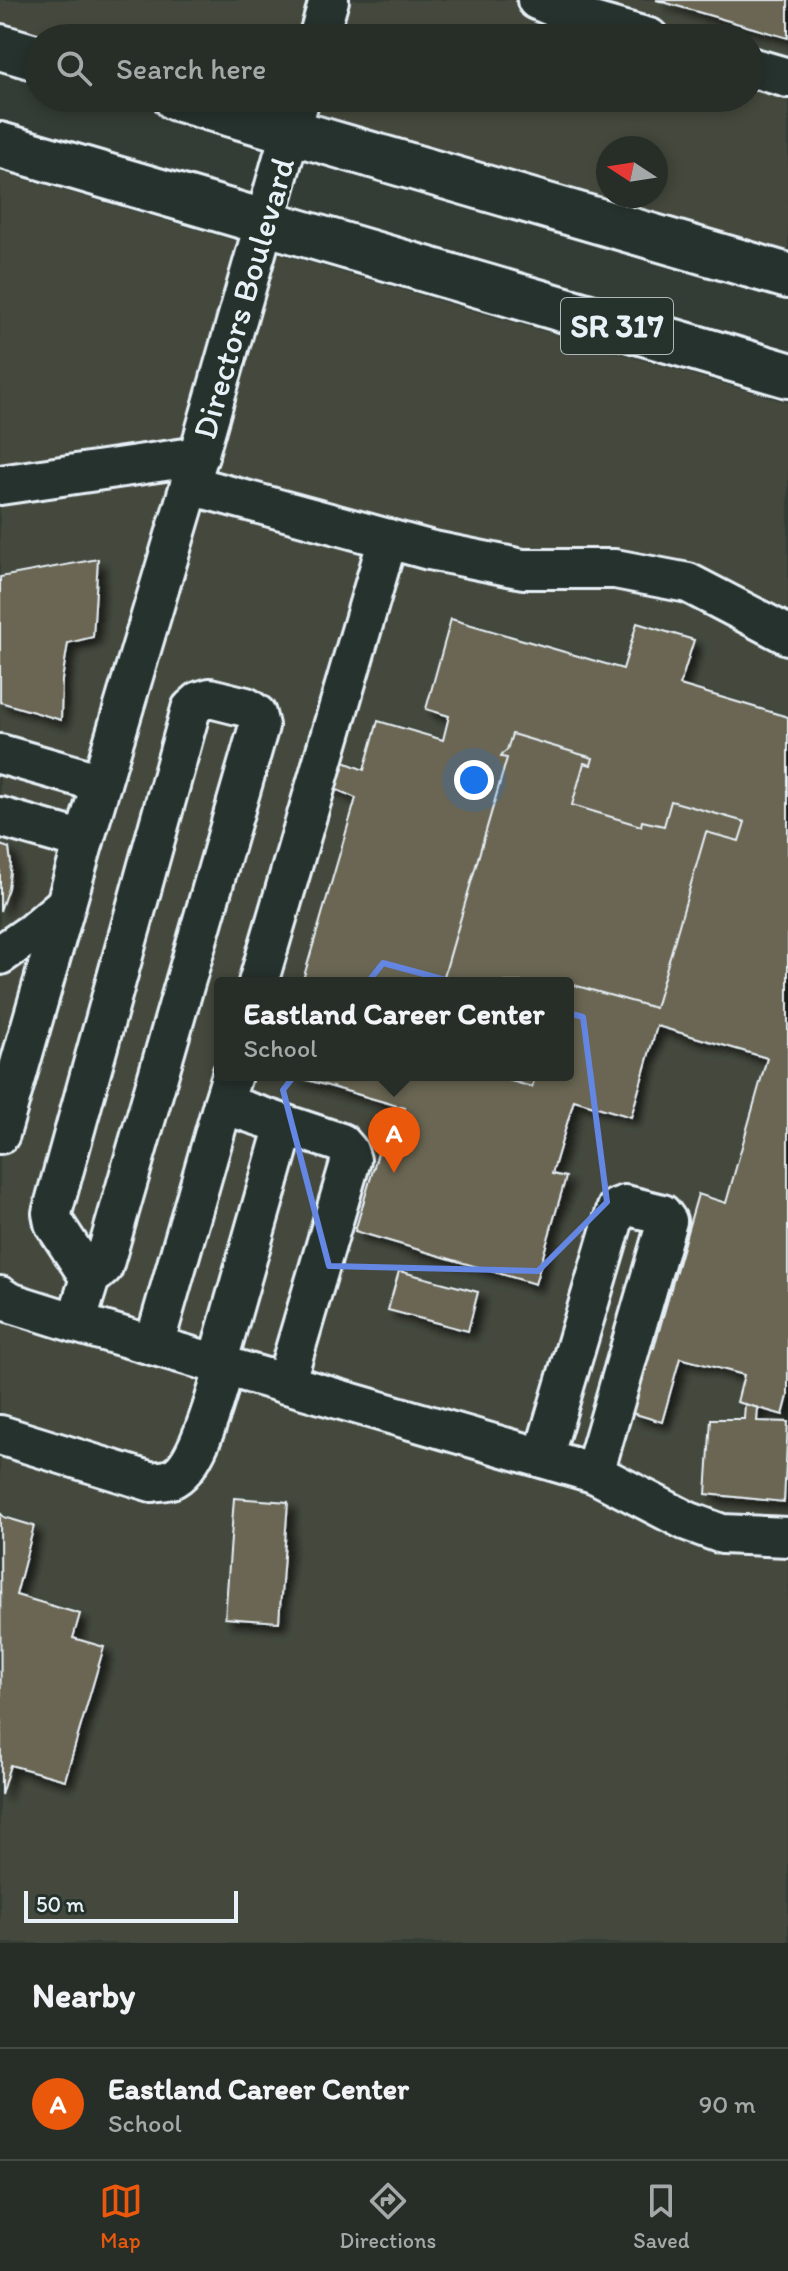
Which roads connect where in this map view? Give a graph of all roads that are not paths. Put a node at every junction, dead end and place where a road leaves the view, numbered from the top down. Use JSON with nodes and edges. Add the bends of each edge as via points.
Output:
{"nodes":[{"id":1,"x":329,"y":0,"type":"edge"},
{"id":2,"x":537,"y":0,"type":"edge"},
{"id":3,"x":322,"y":24,"type":"edge"},
{"id":4,"x":600,"y":24,"type":"edge"},
{"id":5,"x":0,"y":47,"type":"edge"},
{"id":6,"x":24,"y":54,"type":"edge"},
{"id":7,"x":764,"y":71,"type":"edge"},
{"id":8,"x":788,"y":78,"type":"edge"},
{"id":9,"x":295,"y":114,"type":"edge"},
{"id":10,"x":0,"y":145,"type":"edge"},
{"id":11,"x":264,"y":223,"type":"junction"},
{"id":12,"x":788,"y":276,"type":"edge"},
{"id":13,"x":788,"y":375,"type":"edge"},
{"id":14,"x":194,"y":470,"type":"junction"},
{"id":15,"x":0,"y":485,"type":"edge"},
{"id":16,"x":388,"y":539,"type":"junction"},
{"id":17,"x":788,"y":635,"type":"edge"},
{"id":18,"x":0,"y":754,"type":"edge"},
{"id":19,"x":101,"y":783,"type":"junction"},
{"id":20,"x":0,"y":817,"type":"edge"},
{"id":21,"x":84,"y":841,"type":"junction"},
{"id":22,"x":66,"y":904,"type":"junction"},
{"id":23,"x":0,"y":955,"type":"edge"},
{"id":24,"x":260,"y":977,"type":"edge"},
{"id":25,"x":227,"y":1090,"type":"edge"},
{"id":26,"x":285,"y":1125,"type":"junction"},
{"id":27,"x":0,"y":1134,"type":"edge"},
{"id":28,"x":90,"y":1278,"type":"junction"},
{"id":29,"x":0,"y":1296,"type":"edge"},
{"id":30,"x":76,"y":1323,"type":"junction"},
{"id":31,"x":154,"y":1345,"type":"junction"},
{"id":32,"x":221,"y":1365,"type":"junction"},
{"id":33,"x":285,"y":1384,"type":"junction"},
{"id":34,"x":0,"y":1435,"type":"edge"},
{"id":35,"x":543,"y":1458,"type":"junction"},
{"id":36,"x":594,"y":1473,"type":"junction"},
{"id":37,"x":788,"y":1537,"type":"edge"}],
"edges":[{"from":1,"to":3,"type":"street"},
{"from":2,"to":4,"type":"street"},
{"from":5,"to":6,"type":"main road"},
{"from":7,"to":8,"type":"street"},
{"from":9,"to":11,"type":"street","name":"Directors Boulevard"},
{"from":9,"to":12,"type":"main road"},
{"from":10,"to":11,"type":"main road","number":"SR 317"},
{"from":11,"to":13,"type":"main road","number":"SR 317"},
{"from":11,"to":14,"type":"street","name":"Directors Boulevard"},
{"from":14,"to":15,"type":"street","name":"Directors Boulevard"},
{"from":14,"to":16,"type":"street"},
{"from":14,"to":19,"type":"street"},
{"from":16,"to":17,"type":"street","via":[[523,569],[615,569],[688,583]]},
{"from":16,"to":24,"type":"street"},
{"from":18,"to":19,"type":"street"},
{"from":19,"to":21,"type":"street"},
{"from":20,"to":21,"type":"street"},
{"from":21,"to":22,"type":"street"},
{"from":22,"to":23,"type":"street"},
{"from":22,"to":27,"type":"street"},
{"from":25,"to":26,"type":"street"},
{"from":25,"to":31,"type":"street"},
{"from":26,"to":32,"type":"street"},
{"from":26,"to":33,"type":"street","via":[[341,1143],[351,1160]]},
{"from":28,"to":28,"type":"street","via":[[103,1267],[259,726],[256,714],[246,707],[210,698],[191,709],[52,1213]]},
{"from":28,"to":30,"type":"street"},
{"from":29,"to":30,"type":"street"},
{"from":30,"to":31,"type":"street"},
{"from":31,"to":32,"type":"street"},
{"from":32,"to":33,"type":"street"},
{"from":32,"to":34,"type":"street","via":[[201,1441],[173,1479],[152,1482]]},
{"from":33,"to":35,"type":"street"},
{"from":35,"to":36,"type":"street"},
{"from":35,"to":36,"type":"street","via":[[617,1208],[625,1205],[662,1214],[667,1221]]},
{"from":36,"to":37,"type":"street","via":[[722,1534]]}]}
